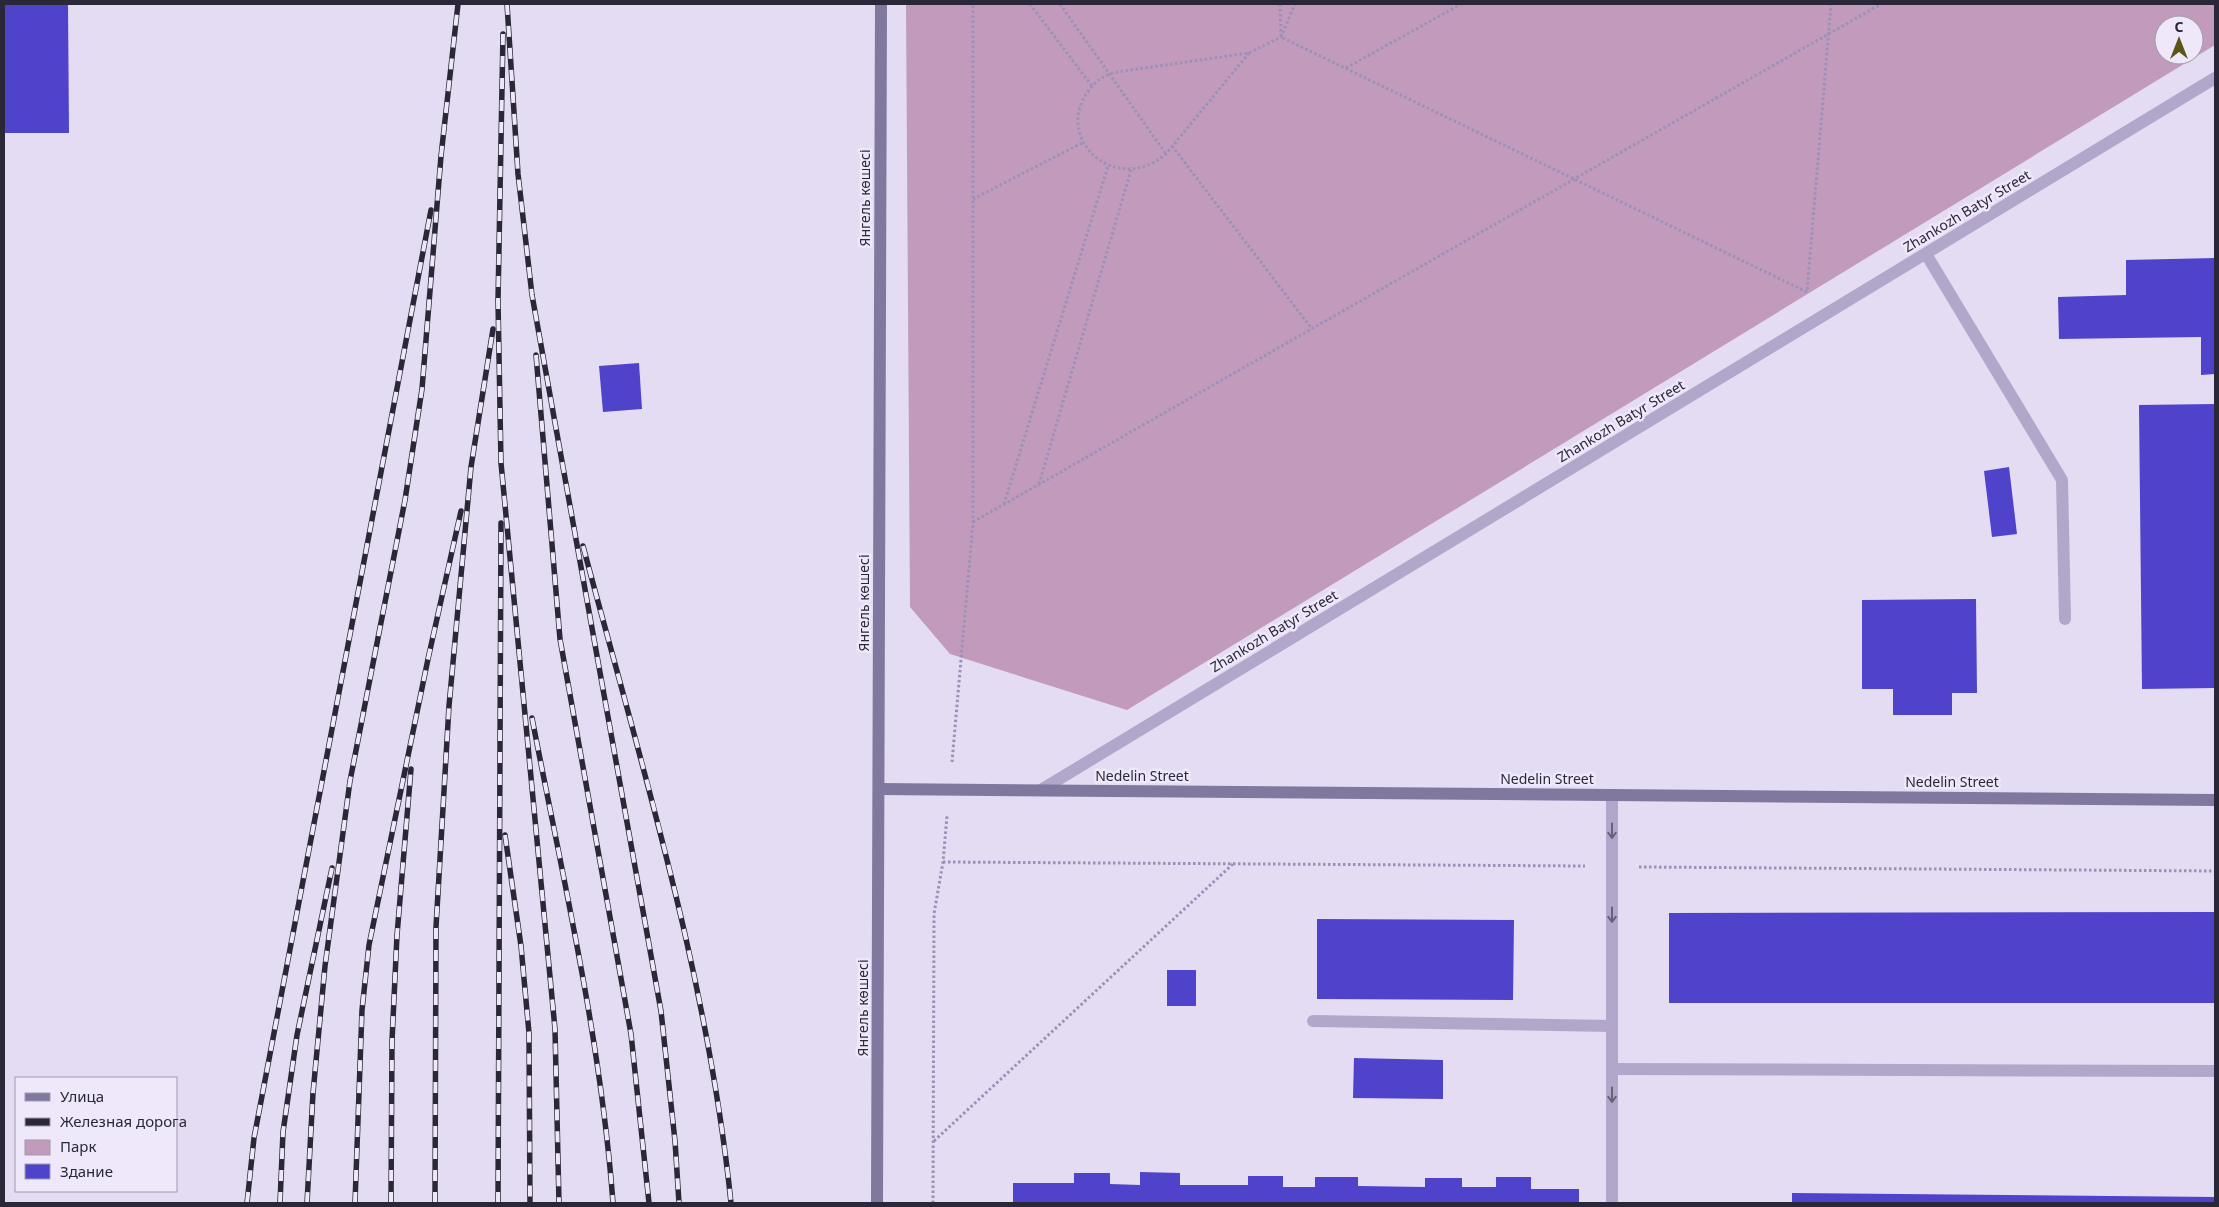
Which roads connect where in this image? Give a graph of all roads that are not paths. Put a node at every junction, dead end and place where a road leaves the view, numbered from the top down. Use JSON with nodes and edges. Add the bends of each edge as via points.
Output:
{"nodes":[{"id":1,"x":881,"y":4,"type":"edge"},
{"id":2,"x":2215,"y":78,"type":"edge"},
{"id":3,"x":1926,"y":254,"type":"junction"},
{"id":4,"x":2065,"y":619,"type":"dead end"},
{"id":5,"x":879,"y":789,"type":"junction"},
{"id":6,"x":1041,"y":790,"type":"junction"},
{"id":7,"x":1612,"y":795,"type":"junction"},
{"id":8,"x":2215,"y":800,"type":"edge"},
{"id":9,"x":1313,"y":1021,"type":"dead end"},
{"id":10,"x":1612,"y":1026,"type":"junction"},
{"id":11,"x":1612,"y":1069,"type":"junction"},
{"id":12,"x":2215,"y":1071,"type":"edge"},
{"id":13,"x":877,"y":1203,"type":"edge"},
{"id":14,"x":1612,"y":1203,"type":"edge"}],
"edges":[{"from":1,"to":5,"type":"street","name":"Янгель көшесі"},
{"from":2,"to":3,"type":"street","name":"Zhankozh Batyr Street"},
{"from":3,"to":4,"type":"street","via":[[2062,480]]},
{"from":3,"to":6,"type":"street","name":"Zhankozh Batyr Street"},
{"from":5,"to":6,"type":"street","name":"Nedelin Street"},
{"from":5,"to":13,"type":"street","name":"Янгель көшесі"},
{"from":6,"to":7,"type":"street","name":"Nedelin Street"},
{"from":7,"to":8,"type":"street","name":"Nedelin Street"},
{"from":7,"to":10,"type":"street","one_way":true},
{"from":9,"to":10,"type":"street"},
{"from":10,"to":11,"type":"street"},
{"from":11,"to":12,"type":"street"},
{"from":11,"to":14,"type":"street","one_way":true}]}
